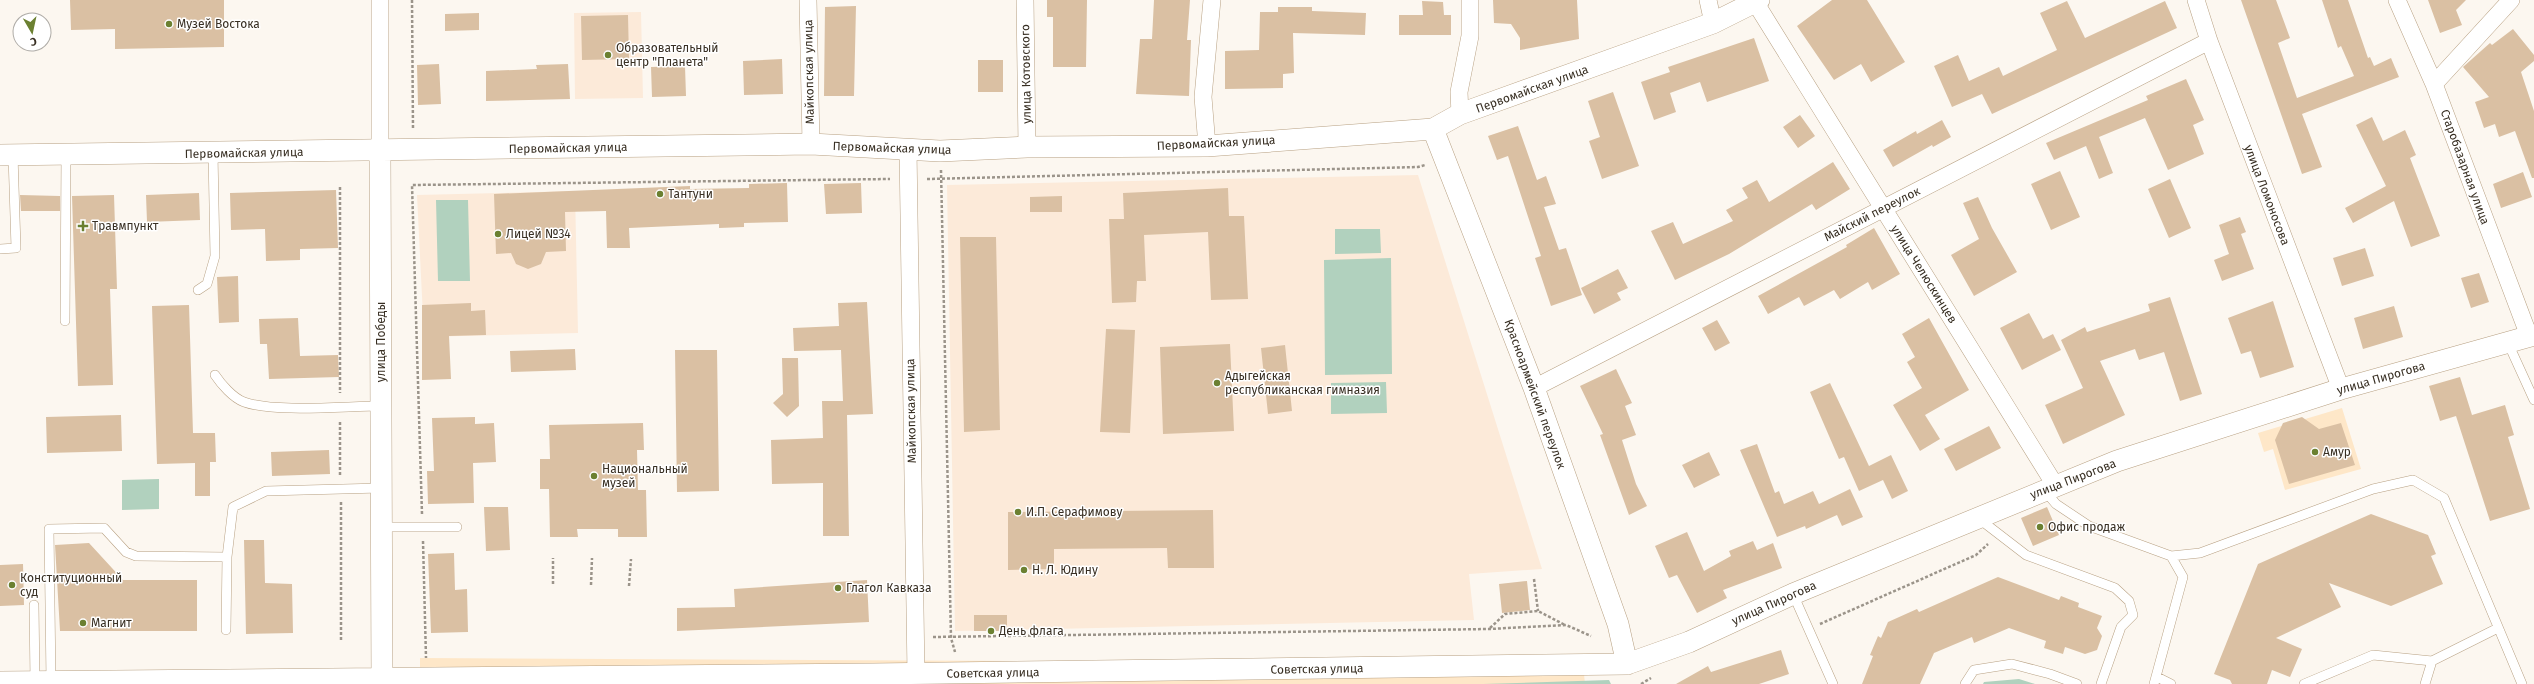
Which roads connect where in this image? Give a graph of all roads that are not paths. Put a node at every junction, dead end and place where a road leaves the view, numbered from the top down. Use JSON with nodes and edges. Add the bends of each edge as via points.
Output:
{"nodes":[{"id":1,"x":380,"y":0,"type":"edge"},
{"id":2,"x":808,"y":0,"type":"edge"},
{"id":3,"x":1025,"y":0,"type":"edge"},
{"id":4,"x":1212,"y":0,"type":"edge"},
{"id":5,"x":1470,"y":0,"type":"edge"},
{"id":6,"x":1708,"y":0,"type":"edge"},
{"id":7,"x":2196,"y":0,"type":"edge"},
{"id":8,"x":2397,"y":0,"type":"edge"},
{"id":9,"x":2511,"y":0,"type":"edge"},
{"id":10,"x":1757,"y":1,"type":"edge"},
{"id":11,"x":1713,"y":23,"type":"junction"},
{"id":12,"x":2210,"y":41,"type":"junction"},
{"id":13,"x":2434,"y":84,"type":"junction"},
{"id":14,"x":1460,"y":114,"type":"junction"},
{"id":15,"x":1432,"y":129,"type":"junction"},
{"id":16,"x":811,"y":144,"type":"junction"},
{"id":17,"x":1206,"y":146,"type":"junction"},
{"id":18,"x":1027,"y":147,"type":"junction"},
{"id":19,"x":908,"y":149,"type":"junction"},
{"id":20,"x":380,"y":151,"type":"junction"},
{"id":21,"x":212,"y":153,"type":"junction"},
{"id":22,"x":66,"y":154,"type":"junction"},
{"id":23,"x":7,"y":155,"type":"edge"},
{"id":24,"x":1884,"y":208,"type":"junction"},
{"id":25,"x":0,"y":249,"type":"edge"},
{"id":26,"x":198,"y":290,"type":"dead end"},
{"id":27,"x":65,"y":321,"type":"dead end"},
{"id":28,"x":2531,"y":336,"type":"edge"},
{"id":29,"x":2508,"y":343,"type":"junction"},
{"id":30,"x":215,"y":375,"type":"dead end"},
{"id":31,"x":1534,"y":388,"type":"junction"},
{"id":32,"x":2341,"y":389,"type":"junction"},
{"id":33,"x":2534,"y":400,"type":"edge"},
{"id":34,"x":381,"y":406,"type":"junction"},
{"id":35,"x":2050,"y":487,"type":"junction"},
{"id":36,"x":381,"y":488,"type":"junction"},
{"id":37,"x":1977,"y":517,"type":"junction"},
{"id":38,"x":457,"y":526,"type":"dead end"},
{"id":39,"x":382,"y":527,"type":"junction"},
{"id":40,"x":2171,"y":556,"type":"junction"},
{"id":41,"x":227,"y":557,"type":"junction"},
{"id":42,"x":1793,"y":594,"type":"junction"},
{"id":43,"x":34,"y":605,"type":"dead end"},
{"id":44,"x":2498,"y":628,"type":"junction"},
{"id":45,"x":226,"y":630,"type":"dead end"},
{"id":46,"x":2432,"y":661,"type":"junction"},
{"id":47,"x":1626,"y":664,"type":"junction"},
{"id":48,"x":916,"y":679,"type":"edge"},
{"id":49,"x":2155,"y":680,"type":"edge"},
{"id":50,"x":43,"y":681,"type":"junction"},
{"id":51,"x":170,"y":682,"type":"edge"},
{"id":52,"x":262,"y":682,"type":"edge"},
{"id":53,"x":382,"y":682,"type":"edge"},
{"id":54,"x":3,"y":683,"type":"edge"},
{"id":55,"x":1833,"y":684,"type":"edge"},
{"id":56,"x":1965,"y":684,"type":"edge"},
{"id":57,"x":2077,"y":684,"type":"edge"},
{"id":58,"x":2101,"y":684,"type":"edge"},
{"id":59,"x":2171,"y":684,"type":"edge"},
{"id":60,"x":2304,"y":684,"type":"edge"},
{"id":61,"x":2425,"y":684,"type":"edge"},
{"id":62,"x":2522,"y":684,"type":"edge"}],
"edges":[{"from":1,"to":20,"type":"street","name":"улица Победы"},
{"from":2,"to":16,"type":"street","name":"Майкопская улица"},
{"from":3,"to":18,"type":"street","name":"улица Котовского"},
{"from":4,"to":17,"type":"street","via":[[1203,97]]},
{"from":5,"to":14,"type":"street","via":[[1470,36],[1459,92]]},
{"from":6,"to":11,"type":"street"},
{"from":7,"to":12,"type":"street","name":"улица Ломоносова"},
{"from":8,"to":13,"type":"street","name":"Старобазарная улица"},
{"from":9,"to":13,"type":"street"},
{"from":10,"to":11,"type":"street","name":"Первомайская улица"},
{"from":10,"to":24,"type":"street","name":"улица Челюскинцев"},
{"from":11,"to":14,"type":"street","name":"Первомайская улица"},
{"from":12,"to":24,"type":"street","name":"Майский переулок"},
{"from":12,"to":32,"type":"street","name":"улица Ломоносова"},
{"from":13,"to":28,"type":"street","name":"Старобазарная улица"},
{"from":14,"to":15,"type":"street","name":"Первомайская улица"},
{"from":15,"to":17,"type":"street","name":"Первомайская улица"},
{"from":15,"to":31,"type":"street","name":"Красноармейский переулок"},
{"from":16,"to":19,"type":"street","name":"Первомайская улица"},
{"from":16,"to":20,"type":"street","name":"Первомайская улица"},
{"from":17,"to":18,"type":"street","name":"Первомайская улица"},
{"from":18,"to":19,"type":"street","name":"Первомайская улица","via":[[940,151]]},
{"from":19,"to":48,"type":"street","name":"Майкопская улица"},
{"from":20,"to":21,"type":"street","name":"Первомайская улица"},
{"from":20,"to":34,"type":"street","name":"улица Победы"},
{"from":21,"to":22,"type":"street","name":"Первомайская улица"},
{"from":21,"to":26,"type":"lane","via":[[215,256],[207,284]]},
{"from":22,"to":23,"type":"street","name":"Первомайская улица"},
{"from":22,"to":27,"type":"lane"},
{"from":23,"to":25,"type":"lane","via":[[16,248]]},
{"from":24,"to":31,"type":"street","name":"Майский переулок"},
{"from":24,"to":35,"type":"street","name":"улица Челюскинцев"},
{"from":28,"to":29,"type":"street","name":"улица Пирогова"},
{"from":29,"to":32,"type":"street","name":"улица Пирогова"},
{"from":29,"to":33,"type":"lane"},
{"from":30,"to":34,"type":"lane","via":[[221,384],[243,402],[276,406]]},
{"from":31,"to":47,"type":"street","name":"Красноармейский переулок","via":[[1618,624]]},
{"from":32,"to":35,"type":"street","name":"улица Пирогова","via":[[2118,461]]},
{"from":34,"to":36,"type":"street","name":"улица Победы"},
{"from":35,"to":37,"type":"street","name":"улица Пирогова"},
{"from":35,"to":40,"type":"lane","via":[[2056,504],[2089,526]]},
{"from":36,"to":39,"type":"street","name":"улица Победы"},
{"from":36,"to":41,"type":"lane","via":[[266,491],[233,507]]},
{"from":37,"to":42,"type":"street","name":"улица Пирогова"},
{"from":37,"to":58,"type":"lane","via":[[2026,556],[2115,588],[2129,601],[2133,615],[2121,627]]},
{"from":38,"to":39,"type":"lane"},
{"from":39,"to":53,"type":"street","name":"улица Победы"},
{"from":40,"to":44,"type":"lane","via":[[2200,553],[2373,489],[2413,480],[2444,498]]},
{"from":40,"to":49,"type":"lane","via":[[2183,577]]},
{"from":41,"to":45,"type":"lane"},
{"from":41,"to":50,"type":"lane","via":[[136,556],[126,552],[104,528],[49,529]]},
{"from":42,"to":47,"type":"street","name":"улица Пирогова","via":[[1689,642]]},
{"from":42,"to":55,"type":"lane"},
{"from":43,"to":50,"type":"lane"},
{"from":44,"to":46,"type":"lane"},
{"from":44,"to":62,"type":"lane"},
{"from":46,"to":60,"type":"lane","via":[[2373,655]]},
{"from":46,"to":61,"type":"lane"},
{"from":47,"to":48,"type":"street","name":"Советская улица"},
{"from":48,"to":53,"type":"street","name":"Советская улица"},
{"from":49,"to":59,"type":"lane"},
{"from":50,"to":51,"type":"street","name":"Советская улица"},
{"from":50,"to":54,"type":"street","name":"Советская улица"},
{"from":51,"to":52,"type":"street","name":"Советская улица"},
{"from":52,"to":53,"type":"street","name":"Советская улица"},
{"from":56,"to":57,"type":"lane","via":[[1974,670],[2012,664]]}]}
